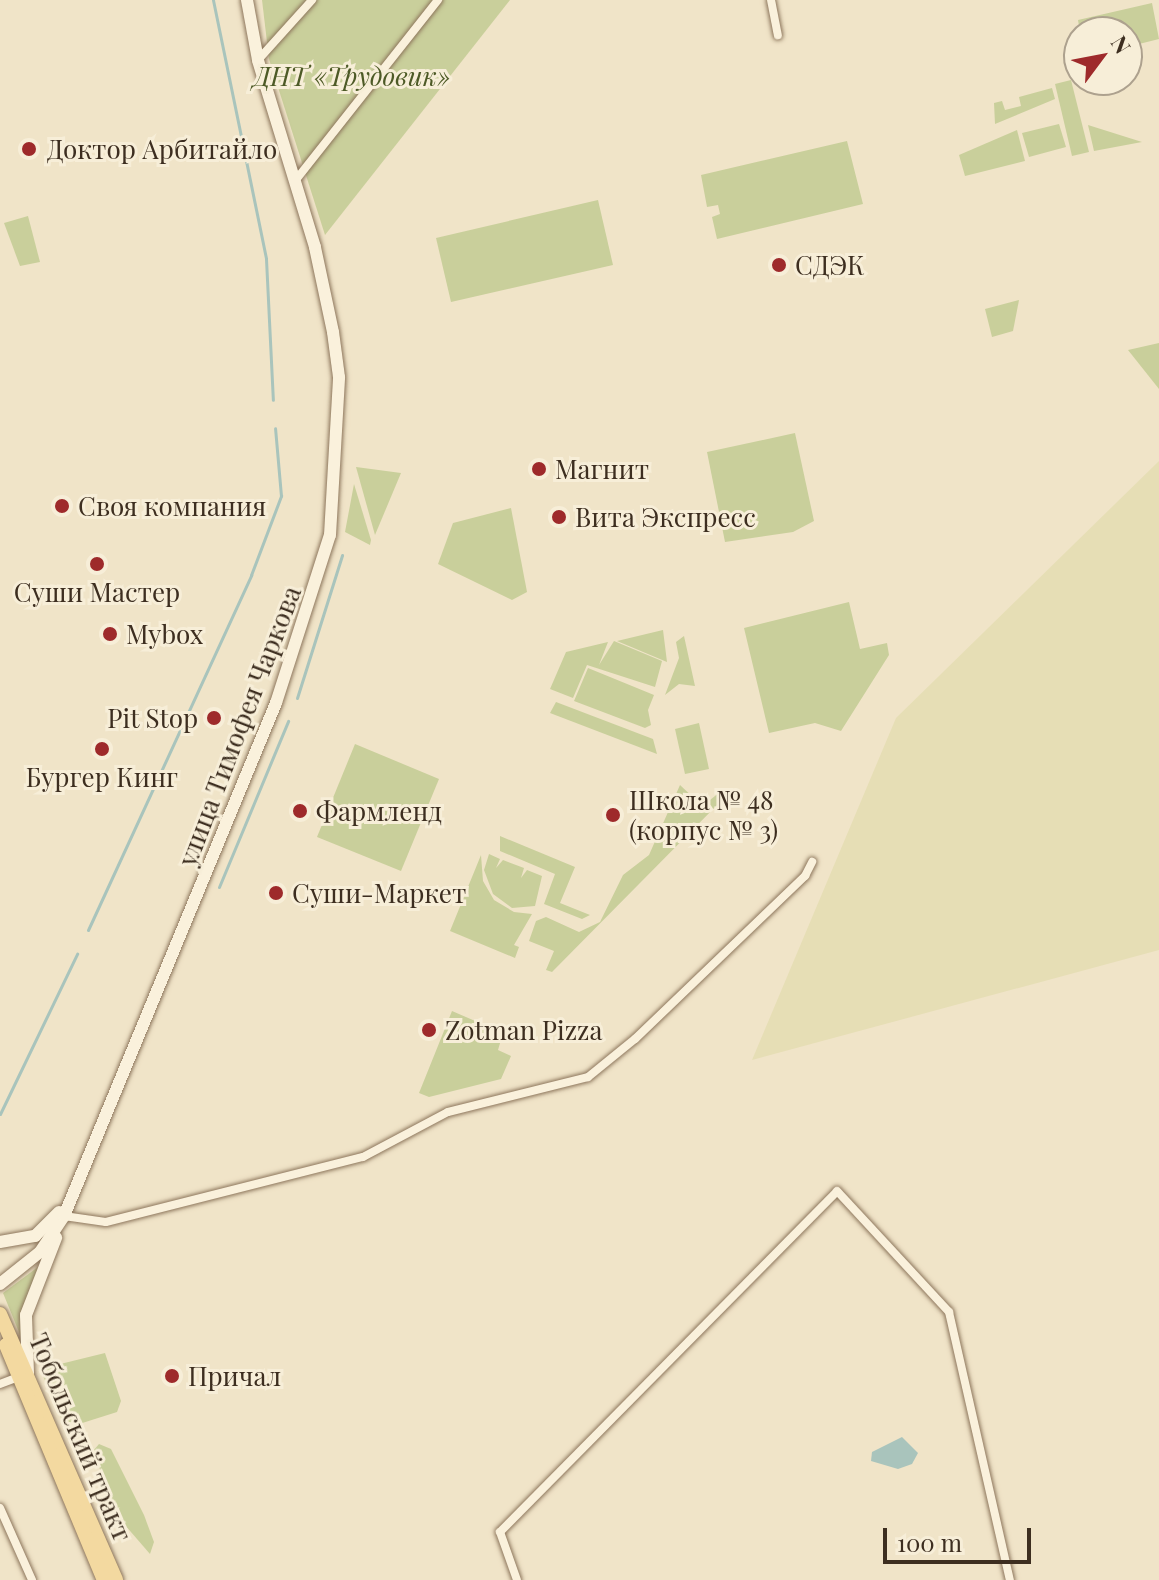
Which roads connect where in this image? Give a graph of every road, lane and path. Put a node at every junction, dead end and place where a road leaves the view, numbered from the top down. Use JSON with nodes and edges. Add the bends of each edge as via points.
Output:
{"nodes":[{"id":1,"x":247,"y":0,"type":"edge"},
{"id":2,"x":312,"y":0,"type":"edge"},
{"id":3,"x":438,"y":0,"type":"edge"},
{"id":4,"x":771,"y":0,"type":"edge"},
{"id":5,"x":778,"y":35,"type":"dead end"},
{"id":6,"x":258,"y":60,"type":"junction"},
{"id":7,"x":295,"y":181,"type":"junction"},
{"id":8,"x":812,"y":862,"type":"dead end"},
{"id":9,"x":74,"y":1189,"type":"junction"},
{"id":10,"x":64,"y":1216,"type":"junction"},
{"id":11,"x":0,"y":1242,"type":"edge"},
{"id":12,"x":0,"y":1284,"type":"edge"},
{"id":13,"x":0,"y":1314,"type":"edge"},
{"id":14,"x":0,"y":1325,"type":"edge"},
{"id":15,"x":23,"y":1375,"type":"junction"},
{"id":16,"x":0,"y":1384,"type":"edge"},
{"id":17,"x":0,"y":1508,"type":"edge"},
{"id":18,"x":108,"y":1575,"type":"edge"},
{"id":19,"x":32,"y":1580,"type":"edge"},
{"id":20,"x":517,"y":1580,"type":"edge"},
{"id":21,"x":1010,"y":1580,"type":"edge"}],
"edges":[{"from":1,"to":6,"type":"main road","name":"улица Тимофея Чаркова"},
{"from":2,"to":6,"type":"street"},
{"from":3,"to":7,"type":"street"},
{"from":4,"to":5,"type":"street"},
{"from":6,"to":7,"type":"main road","name":"улица Тимофея Чаркова"},
{"from":7,"to":9,"type":"main road","name":"улица Тимофея Чаркова","via":[[326,292],[339,377],[330,535],[276,703]]},
{"from":8,"to":10,"type":"street","via":[[805,876],[635,1039],[588,1077],[448,1112],[363,1157],[106,1222]]},
{"from":9,"to":10,"type":"main road","name":"улица Тимофея Чаркова"},
{"from":9,"to":11,"type":"main road","via":[[35,1236]]},
{"from":10,"to":12,"type":"main road","name":"улица Тимофея Чаркова","via":[[40,1252]]},
{"from":10,"to":15,"type":"main road","via":[[26,1315]]},
{"from":13,"to":15,"type":"main road","name":"Тобольский тракт"},
{"from":14,"to":15,"type":"main road","name":"Тобольский тракт"},
{"from":15,"to":16,"type":"street"},
{"from":15,"to":18,"type":"main road","name":"Тобольский тракт"},
{"from":17,"to":19,"type":"street"},
{"from":20,"to":21,"type":"street","via":[[500,1532],[837,1191],[951,1320]]}]}
